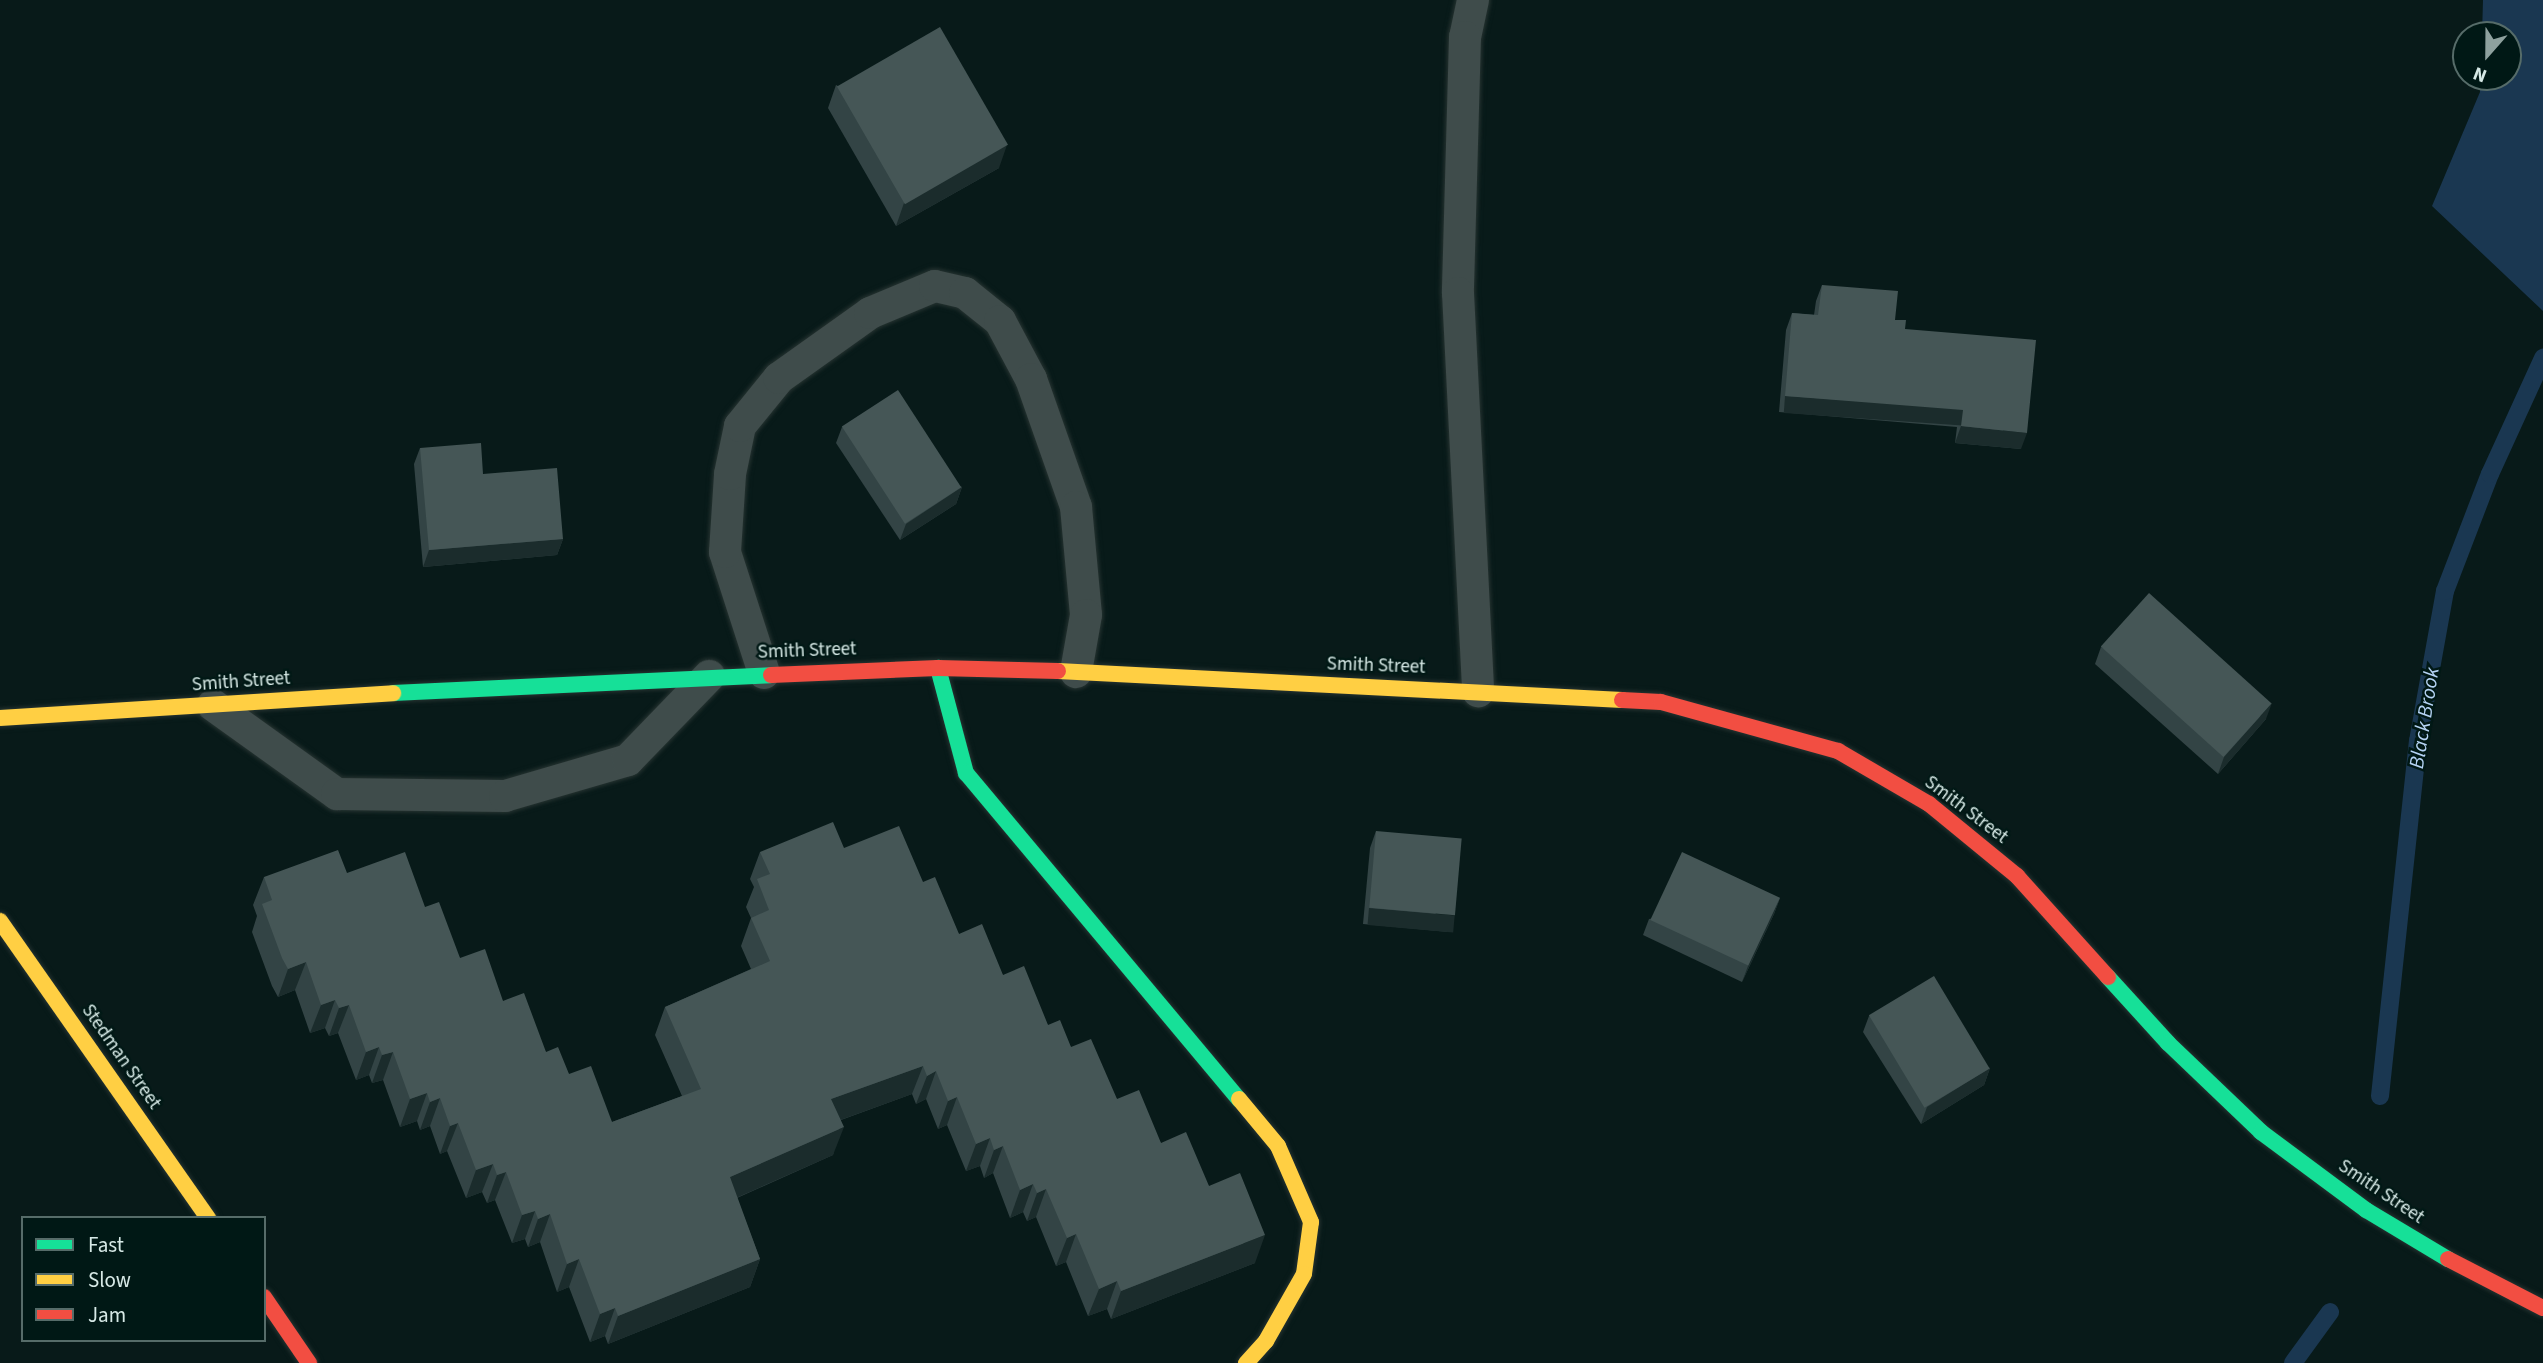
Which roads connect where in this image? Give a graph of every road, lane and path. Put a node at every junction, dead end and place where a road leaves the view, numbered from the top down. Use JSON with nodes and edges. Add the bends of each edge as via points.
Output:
{"nodes":[{"id":1,"x":1473,"y":0,"type":"edge"},
{"id":2,"x":938,"y":667,"type":"junction"},
{"id":3,"x":1076,"y":672,"type":"junction"},
{"id":4,"x":764,"y":673,"type":"junction"},
{"id":5,"x":709,"y":676,"type":"junction"},
{"id":6,"x":1478,"y":691,"type":"junction"},
{"id":7,"x":213,"y":705,"type":"junction"},
{"id":8,"x":0,"y":718,"type":"edge"},
{"id":9,"x":0,"y":921,"type":"edge"},
{"id":10,"x":207,"y":1216,"type":"edge"},
{"id":11,"x":266,"y":1300,"type":"edge"},
{"id":12,"x":2543,"y":1308,"type":"edge"},
{"id":13,"x":310,"y":1363,"type":"edge"},
{"id":14,"x":1246,"y":1363,"type":"edge"}],
"edges":[{"from":1,"to":6,"type":"lane","via":[[1465,37],[1458,293]]},
{"from":2,"to":3,"type":"street","name":"Smith Street"},
{"from":2,"to":4,"type":"street","name":"Smith Street"},
{"from":2,"to":14,"type":"street","via":[[966,773],[1278,1146],[1311,1222],[1304,1275],[1266,1341]]},
{"from":3,"to":4,"type":"lane","via":[[1086,615],[1076,507],[1031,379],[1000,321],[965,293],[935,286],[870,313],[779,379],[740,426],[730,474],[725,552]]},
{"from":3,"to":6,"type":"street","name":"Smith Street"},
{"from":4,"to":5,"type":"street","name":"Smith Street"},
{"from":5,"to":7,"type":"street","name":"Smith Street"},
{"from":5,"to":7,"type":"lane","via":[[628,760],[505,796],[337,794]]},
{"from":6,"to":12,"type":"street","name":"Smith Street","via":[[1661,702],[1838,751],[1929,804],[2017,876],[2168,1043],[2261,1132],[2366,1210],[2456,1265]]},
{"from":7,"to":8,"type":"street","name":"Smith Street"},
{"from":9,"to":10,"type":"street","name":"Stedman Street"},
{"from":11,"to":13,"type":"street"}]}
